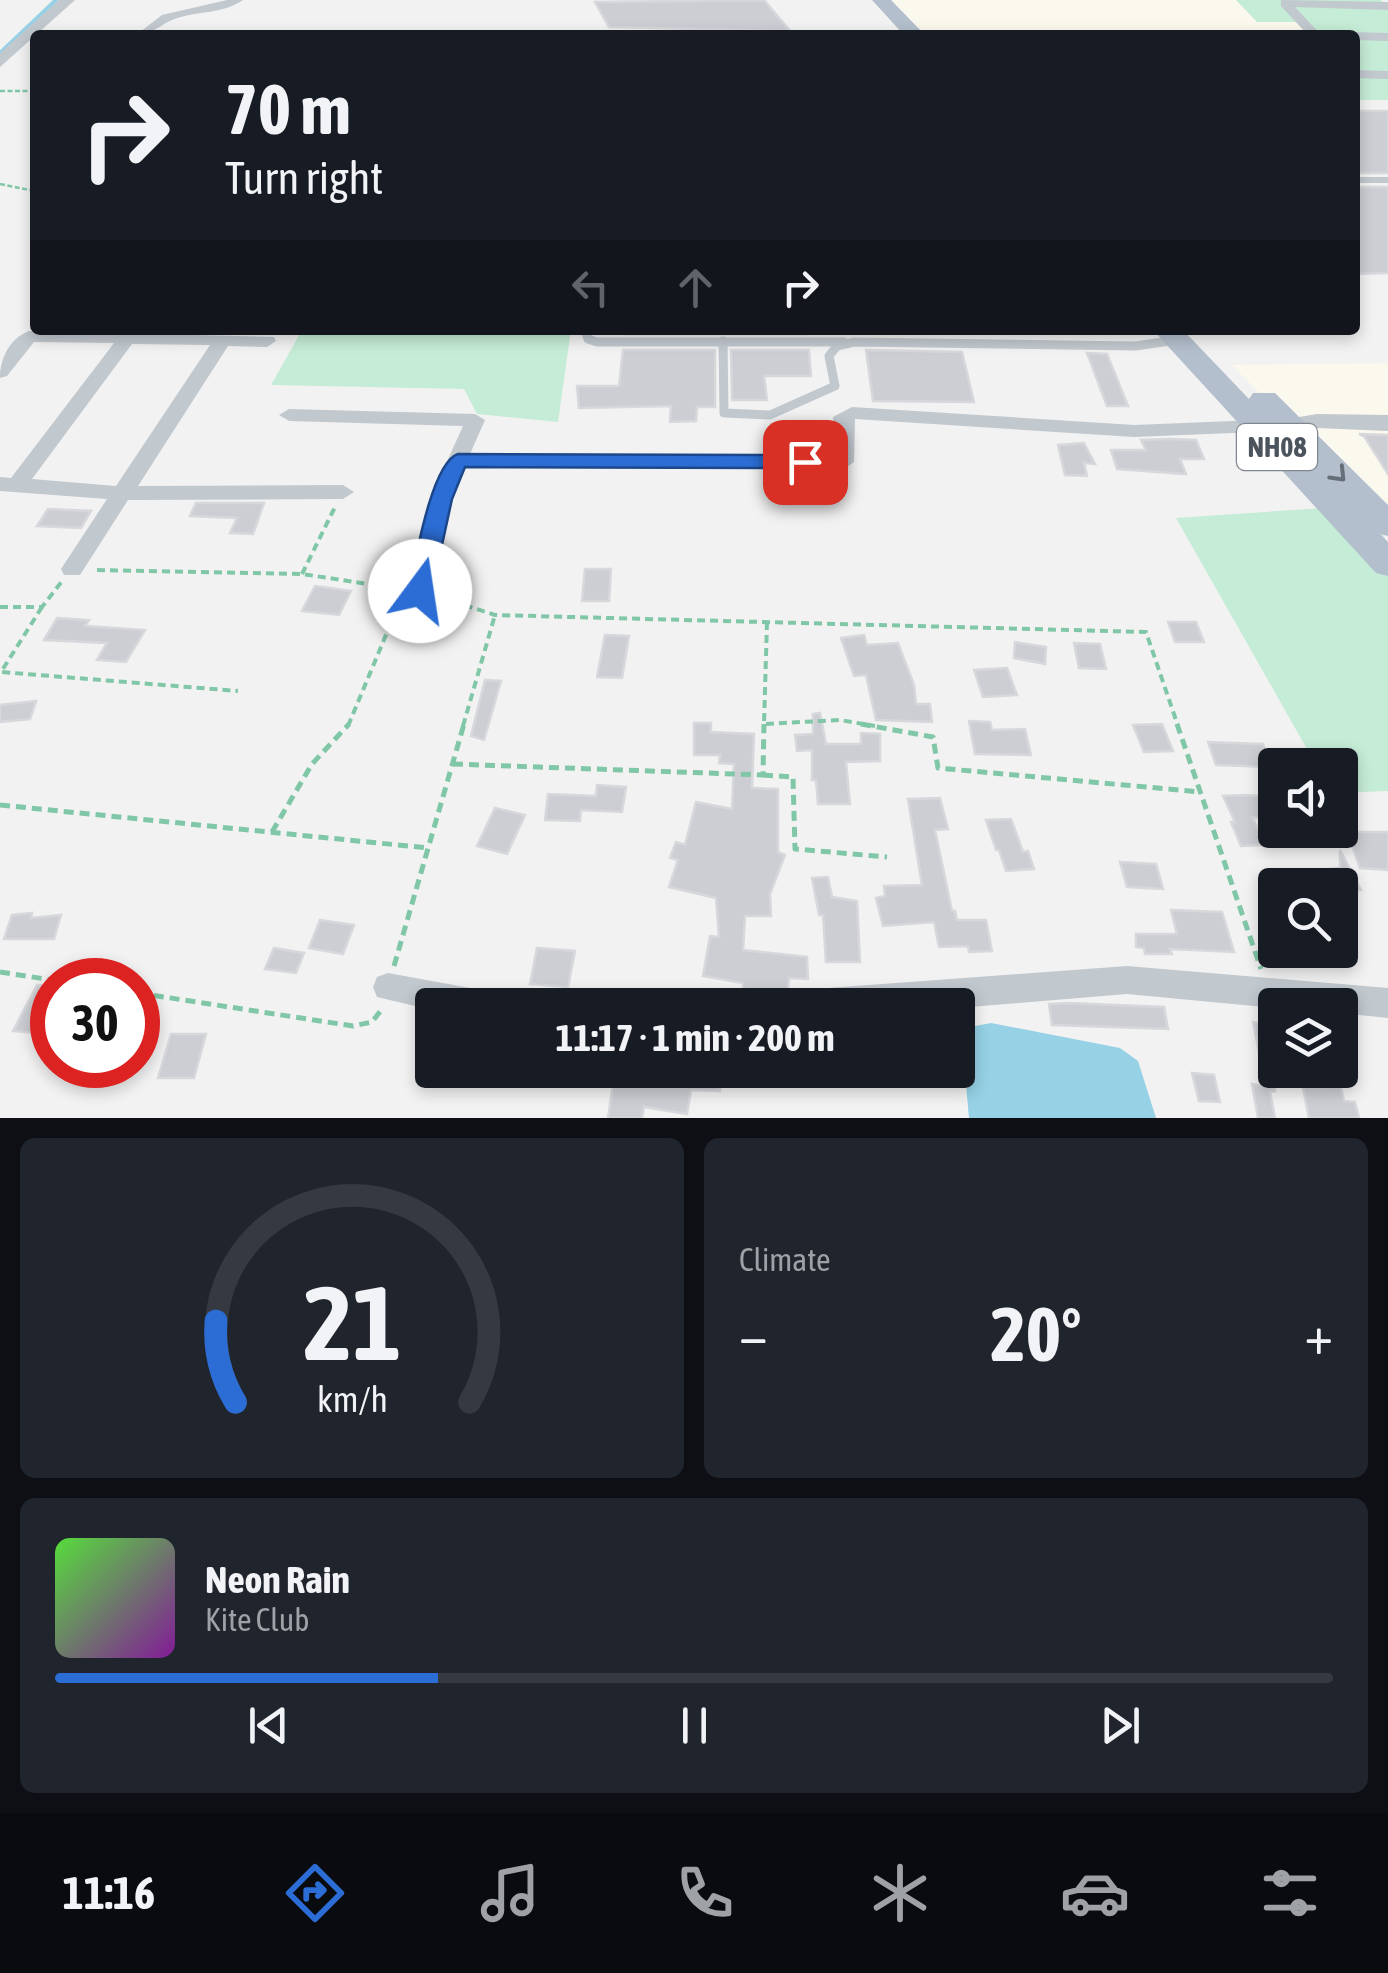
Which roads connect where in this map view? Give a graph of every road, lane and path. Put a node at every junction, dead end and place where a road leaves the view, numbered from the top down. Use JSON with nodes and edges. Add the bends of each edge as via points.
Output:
{"nodes":[{"id":1,"x":68,"y":0,"type":"edge"},
{"id":2,"x":237,"y":0,"type":"edge"},
{"id":3,"x":861,"y":0,"type":"edge"},
{"id":4,"x":882,"y":0,"type":"edge"},
{"id":5,"x":1335,"y":2,"type":"edge"},
{"id":6,"x":1388,"y":6,"type":"edge"},
{"id":7,"x":35,"y":30,"type":"edge"},
{"id":8,"x":146,"y":30,"type":"edge"},
{"id":9,"x":889,"y":30,"type":"edge"},
{"id":10,"x":910,"y":30,"type":"edge"},
{"id":11,"x":1310,"y":30,"type":"edge"},
{"id":12,"x":30,"y":35,"type":"edge"},
{"id":13,"x":1360,"y":36,"type":"edge"},
{"id":14,"x":1388,"y":37,"type":"edge"},
{"id":15,"x":0,"y":62,"type":"edge"},
{"id":16,"x":1360,"y":74,"type":"edge"},
{"id":17,"x":1388,"y":75,"type":"edge"},
{"id":18,"x":0,"y":91,"type":"edge"},
{"id":19,"x":30,"y":91,"type":"edge"},
{"id":20,"x":1360,"y":180,"type":"edge"},
{"id":21,"x":1388,"y":180,"type":"edge"},
{"id":22,"x":0,"y":184,"type":"edge"},
{"id":23,"x":30,"y":190,"type":"edge"},
{"id":24,"x":587,"y":335,"type":"edge"},
{"id":25,"x":1000,"y":335,"type":"edge"},
{"id":26,"x":1173,"y":335,"type":"edge"},
{"id":27,"x":1182,"y":335,"type":"edge"},
{"id":28,"x":127,"y":338,"type":"junction"},
{"id":29,"x":222,"y":340,"type":"junction"},
{"id":30,"x":266,"y":342,"type":"dead end"},
{"id":31,"x":722,"y":342,"type":"junction"},
{"id":32,"x":854,"y":342,"type":"junction"},
{"id":33,"x":1003,"y":344,"type":"junction"},
{"id":34,"x":0,"y":372,"type":"edge"},
{"id":35,"x":289,"y":415,"type":"dead end"},
{"id":36,"x":1388,"y":424,"type":"edge"},
{"id":37,"x":1273,"y":426,"type":"junction"},
{"id":38,"x":458,"y":461,"type":"junction"},
{"id":39,"x":8,"y":485,"type":"edge"},
{"id":40,"x":343,"y":492,"type":"joint"},
{"id":41,"x":121,"y":493,"type":"junction"},
{"id":42,"x":1388,"y":526,"type":"edge"},
{"id":43,"x":1388,"y":564,"type":"edge"},
{"id":44,"x":72,"y":569,"type":"junction"},
{"id":45,"x":302,"y":574,"type":"junction"},
{"id":46,"x":413,"y":590,"type":"junction"},
{"id":47,"x":42,"y":606,"type":"junction"},
{"id":48,"x":0,"y":607,"type":"edge"},
{"id":49,"x":495,"y":615,"type":"junction"},
{"id":50,"x":768,"y":622,"type":"junction"},
{"id":51,"x":238,"y":691,"type":"dead end"},
{"id":52,"x":764,"y":724,"type":"junction"},
{"id":53,"x":452,"y":764,"type":"junction"},
{"id":54,"x":763,"y":774,"type":"junction"},
{"id":55,"x":1201,"y":792,"type":"junction"},
{"id":56,"x":0,"y":804,"type":"edge"},
{"id":57,"x":272,"y":832,"type":"junction"},
{"id":58,"x":428,"y":848,"type":"junction"},
{"id":59,"x":888,"y":857,"type":"dead end"},
{"id":60,"x":0,"y":972,"type":"edge"},
{"id":61,"x":30,"y":977,"type":"edge"},
{"id":62,"x":388,"y":986,"type":"junction"},
{"id":63,"x":1267,"y":988,"type":"edge"},
{"id":64,"x":1258,"y":989,"type":"edge"},
{"id":65,"x":415,"y":992,"type":"edge"},
{"id":66,"x":975,"y":992,"type":"edge"},
{"id":67,"x":160,"y":996,"type":"edge"},
{"id":68,"x":1358,"y":1000,"type":"edge"},
{"id":69,"x":1388,"y":1003,"type":"edge"}],
"edges":[{"from":1,"to":7,"type":"street"},
{"from":2,"to":8,"type":"street","via":[[170,10]]},
{"from":3,"to":9,"type":"main road"},
{"from":4,"to":10,"type":"main road"},
{"from":5,"to":6,"type":"street"},
{"from":5,"to":11,"type":"street","via":[[1284,3]]},
{"from":12,"to":15,"type":"street"},
{"from":13,"to":14,"type":"street"},
{"from":16,"to":17,"type":"street"},
{"from":18,"to":19,"type":"path"},
{"from":20,"to":21,"type":"lane"},
{"from":22,"to":23,"type":"path"},
{"from":24,"to":31,"type":"lane","via":[[596,342]]},
{"from":25,"to":33,"type":"lane"},
{"from":26,"to":33,"type":"lane","via":[[1135,346]]},
{"from":27,"to":37,"type":"main road","number":"NH08"},
{"from":28,"to":29,"type":"street"},
{"from":28,"to":34,"type":"street","via":[[29,336]]},
{"from":28,"to":39,"type":"street"},
{"from":29,"to":30,"type":"street"},
{"from":29,"to":41,"type":"street"},
{"from":31,"to":32,"type":"lane"},
{"from":31,"to":32,"type":"lane","via":[[724,414],[770,416],[835,386],[829,356]]},
{"from":32,"to":33,"type":"lane"},
{"from":35,"to":38,"type":"street","via":[[475,420]]},
{"from":36,"to":37,"type":"street"},
{"from":37,"to":38,"type":"street","via":[[1134,431],[852,414],[843,416],[844,462]]},
{"from":37,"to":42,"type":"main road","number":"NH08","one_way":true},
{"from":37,"to":43,"type":"main road","number":"NH08"},
{"from":38,"to":46,"type":"street"},
{"from":39,"to":41,"type":"street"},
{"from":40,"to":41,"type":"street"},
{"from":40,"to":45,"type":"path"},
{"from":41,"to":44,"type":"street"},
{"from":44,"to":45,"type":"path"},
{"from":44,"to":47,"type":"path"},
{"from":45,"to":46,"type":"path"},
{"from":46,"to":49,"type":"path"},
{"from":46,"to":57,"type":"path","via":[[346,732],[311,762]]},
{"from":47,"to":48,"type":"path"},
{"from":47,"to":51,"type":"path","via":[[1,672]]},
{"from":49,"to":50,"type":"path"},
{"from":49,"to":53,"type":"path"},
{"from":50,"to":52,"type":"path"},
{"from":50,"to":55,"type":"path","via":[[1146,632]]},
{"from":52,"to":54,"type":"path"},
{"from":52,"to":55,"type":"path","via":[[840,720],[933,737],[938,768]]},
{"from":53,"to":54,"type":"path"},
{"from":53,"to":58,"type":"path"},
{"from":54,"to":59,"type":"path","via":[[793,777],[796,849]]},
{"from":55,"to":63,"type":"path"},
{"from":56,"to":57,"type":"path"},
{"from":57,"to":58,"type":"path"},
{"from":58,"to":62,"type":"path"},
{"from":60,"to":61,"type":"path"},
{"from":62,"to":65,"type":"street"},
{"from":62,"to":67,"type":"path","via":[[377,1017],[360,1026]]},
{"from":64,"to":66,"type":"street","via":[[1127,980]]},
{"from":68,"to":69,"type":"street"}]}
